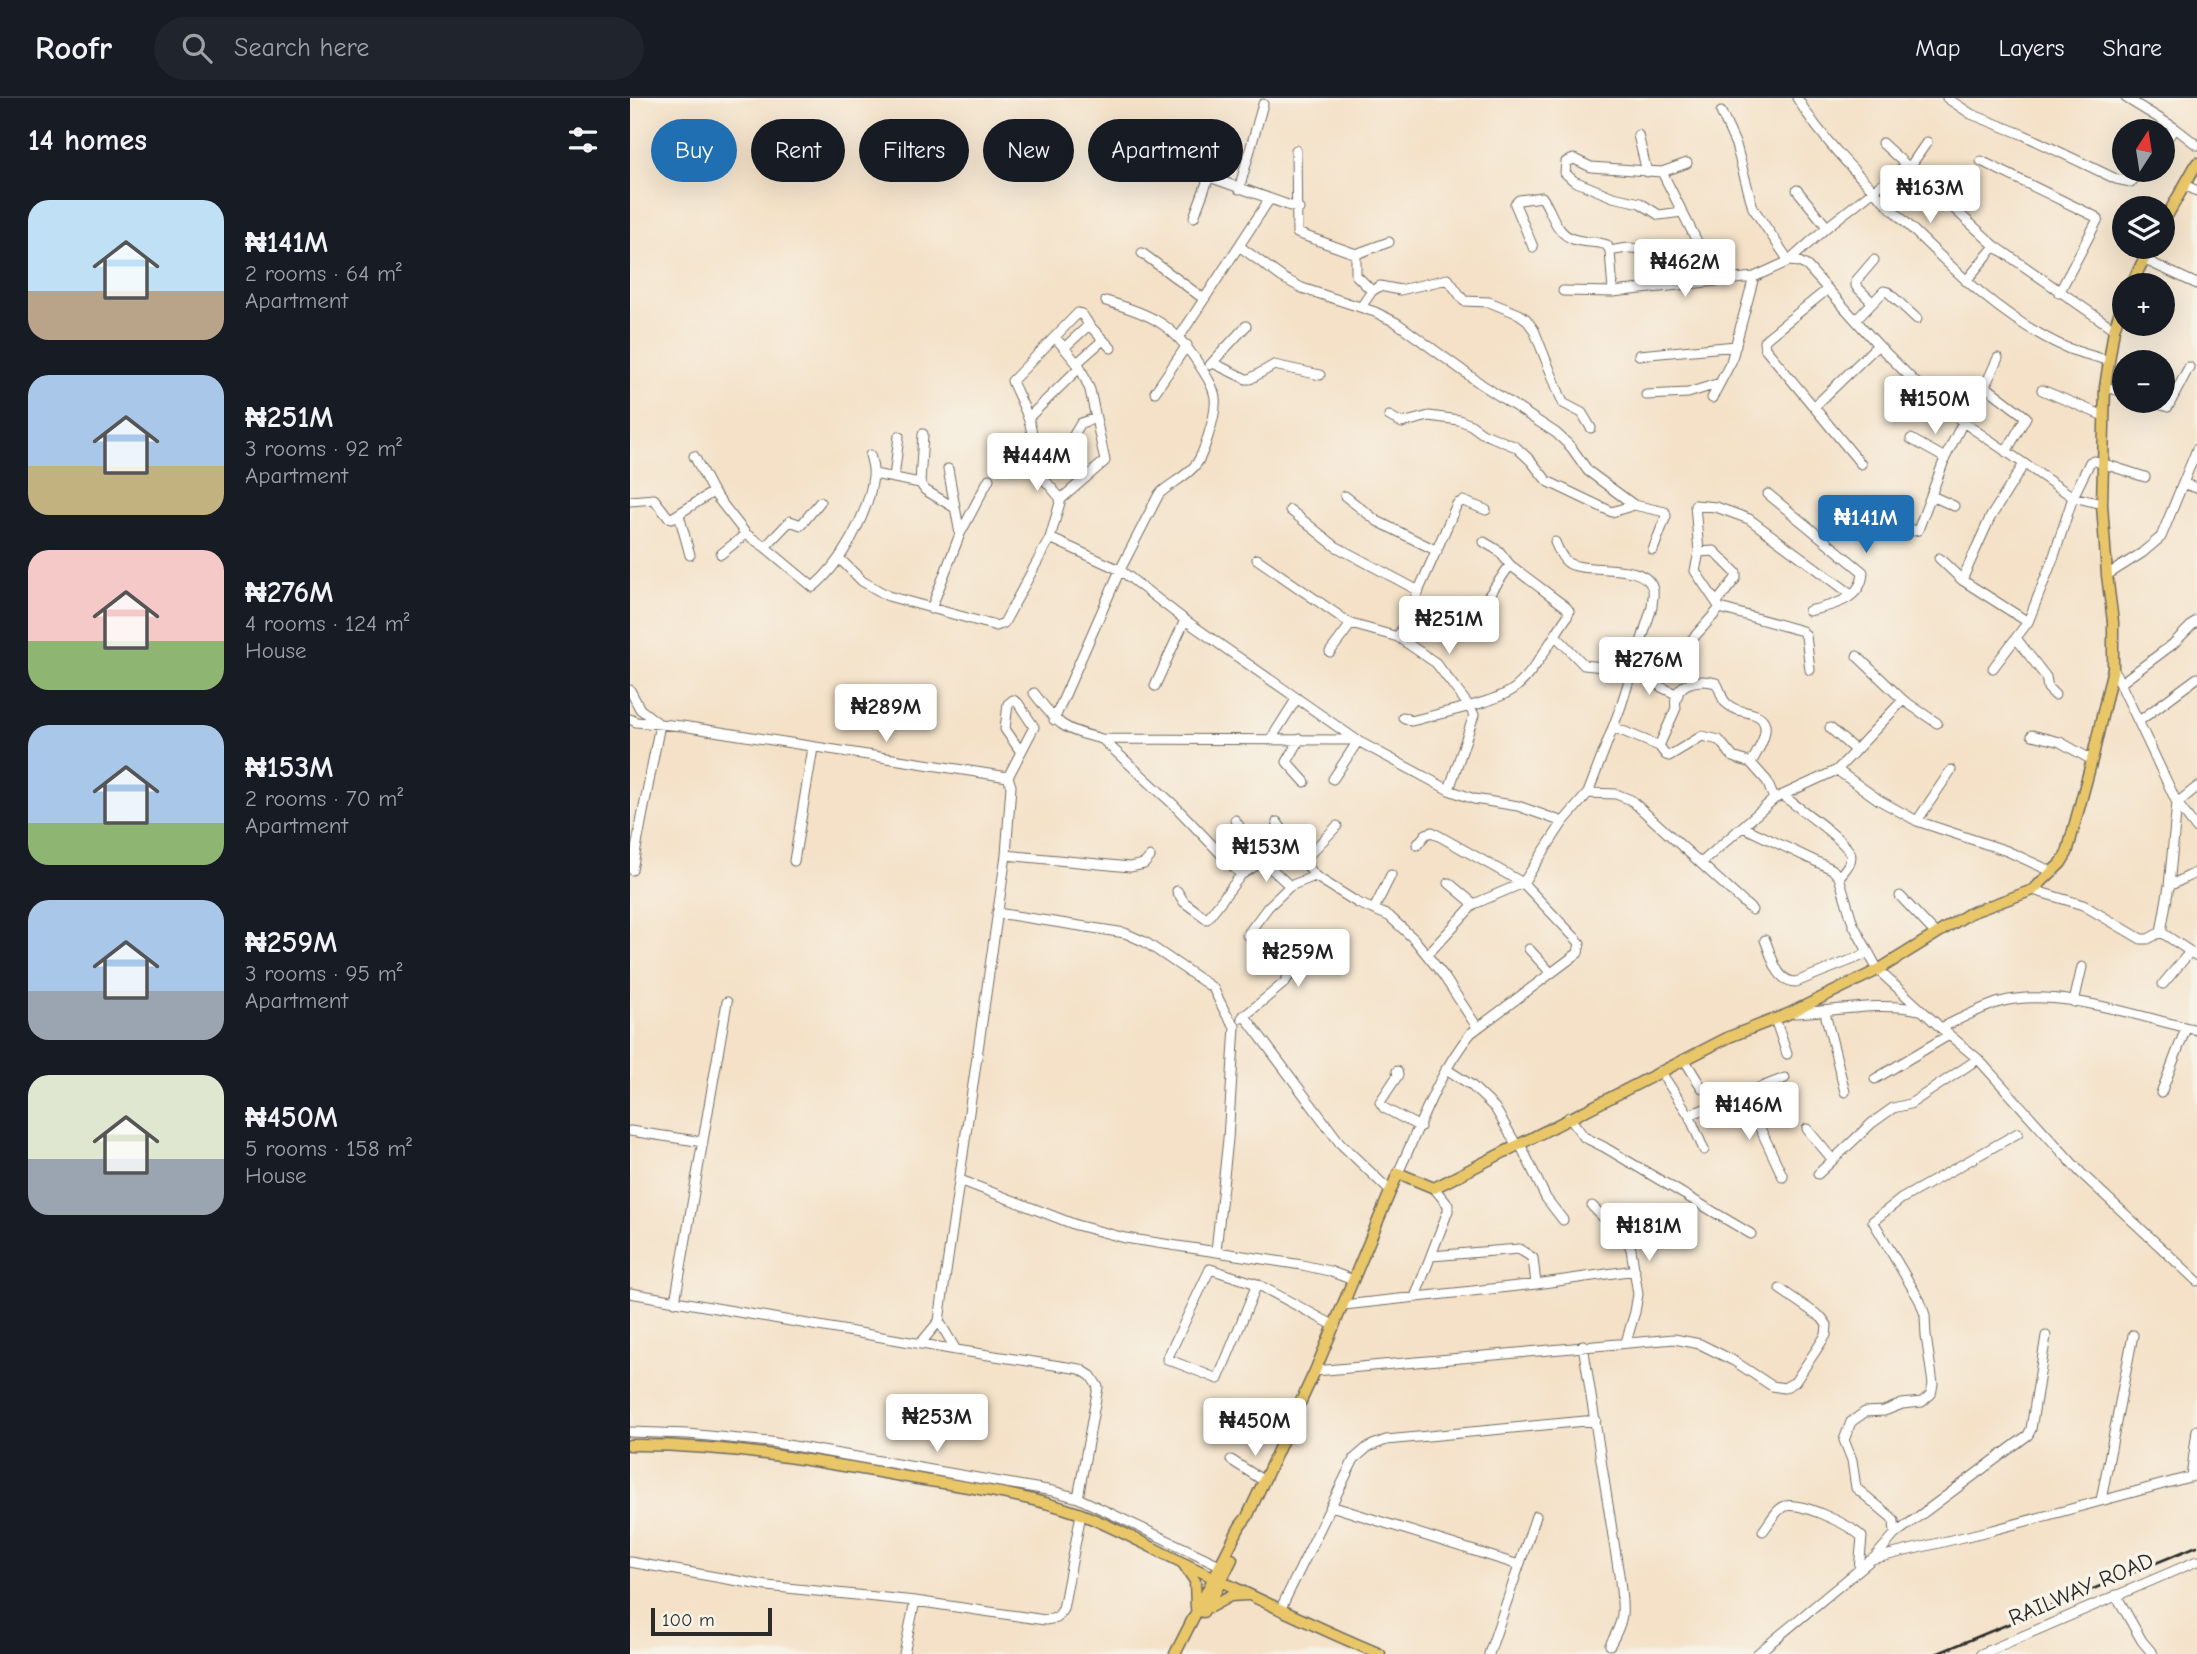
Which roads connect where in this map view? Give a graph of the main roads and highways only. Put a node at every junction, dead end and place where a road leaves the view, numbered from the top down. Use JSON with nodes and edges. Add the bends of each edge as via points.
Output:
{"nodes":[{"id":1,"x":2197,"y":163,"type":"edge"},
{"id":2,"x":2175,"y":202,"type":"edge"},
{"id":3,"x":2113,"y":336,"type":"edge"},
{"id":4,"x":630,"y":1445,"type":"edge"},
{"id":5,"x":1183,"y":1562,"type":"junction"},
{"id":6,"x":1218,"y":1579,"type":"junction"},
{"id":7,"x":1249,"y":1594,"type":"junction"},
{"id":8,"x":1197,"y":1615,"type":"junction"},
{"id":9,"x":1175,"y":1654,"type":"edge"},
{"id":10,"x":1380,"y":1654,"type":"edge"}],
"edges":[{"from":1,"to":2,"type":"main road"},
{"from":3,"to":6,"type":"main road","via":[[2105,387],[2102,504],[2113,668],[2067,853],[2033,890],[1970,913],[1878,970],[1684,1059],[1434,1188],[1398,1173],[1335,1326],[1247,1517],[1246,1530]]},
{"from":4,"to":5,"type":"main road","via":[[760,1454],[1019,1496],[1082,1514]]},
{"from":5,"to":6,"type":"main road"},
{"from":5,"to":8,"type":"main road","via":[[1195,1581]]},
{"from":6,"to":7,"type":"main road"},
{"from":6,"to":8,"type":"main road"},
{"from":7,"to":8,"type":"main road","via":[[1221,1599]]},
{"from":7,"to":10,"type":"main road"},
{"from":8,"to":9,"type":"main road"}]}
